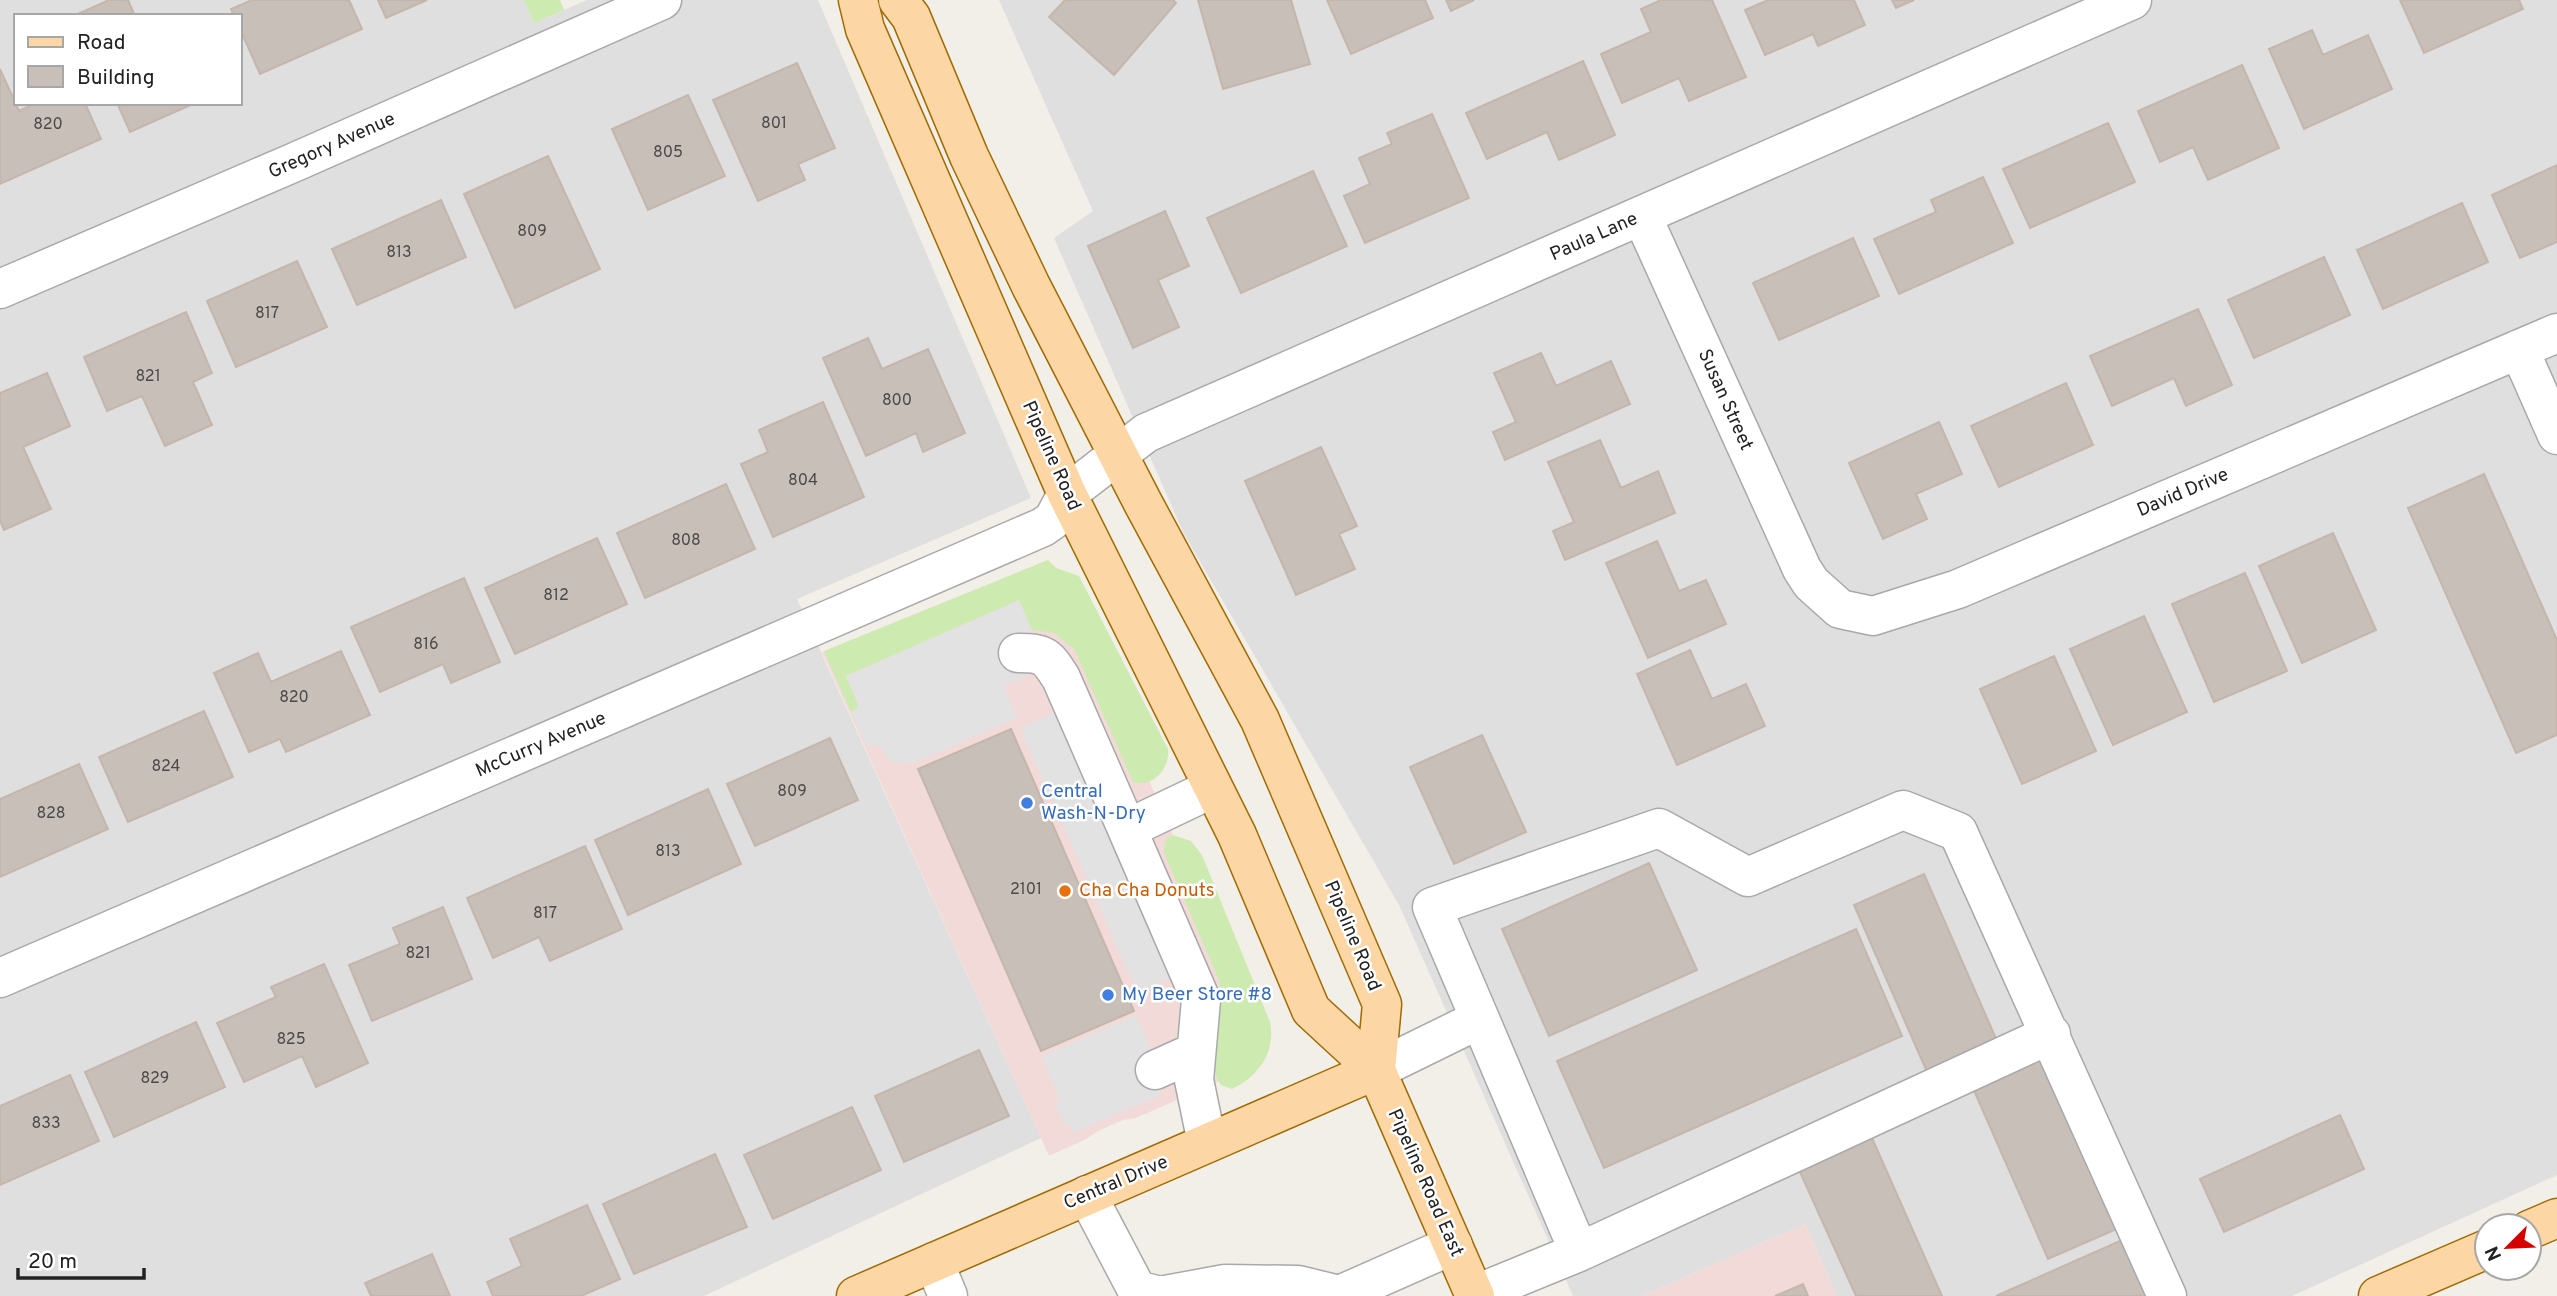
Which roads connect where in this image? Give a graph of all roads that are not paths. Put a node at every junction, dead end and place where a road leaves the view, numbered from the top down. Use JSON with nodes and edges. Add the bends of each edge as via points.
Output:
{"nodes":[{"id":1,"x":662,"y":0,"type":"edge"},
{"id":2,"x":858,"y":0,"type":"edge"},
{"id":3,"x":898,"y":0,"type":"edge"},
{"id":4,"x":2132,"y":0,"type":"edge"},
{"id":5,"x":1642,"y":216,"type":"junction"},
{"id":6,"x":0,"y":289,"type":"edge"},
{"id":7,"x":2557,"y":334,"type":"edge"},
{"id":8,"x":2519,"y":349,"type":"junction"},
{"id":9,"x":2557,"y":435,"type":"edge"},
{"id":10,"x":1118,"y":455,"type":"junction"},
{"id":11,"x":1067,"y":494,"type":"junction"},
{"id":12,"x":1811,"y":583,"type":"joint"},
{"id":13,"x":1018,"y":653,"type":"dead end"},
{"id":14,"x":1213,"y":788,"type":"junction"},
{"id":15,"x":1127,"y":828,"type":"junction"},
{"id":16,"x":0,"y":978,"type":"edge"},
{"id":17,"x":1480,"y":1019,"type":"junction"},
{"id":18,"x":2051,"y":1034,"type":"junction"},
{"id":19,"x":1195,"y":1052,"type":"junction"},
{"id":20,"x":1155,"y":1070,"type":"dead end"},
{"id":21,"x":1376,"y":1070,"type":"junction"},
{"id":22,"x":1207,"y":1143,"type":"junction"},
{"id":23,"x":1087,"y":1195,"type":"junction"},
{"id":24,"x":1453,"y":1245,"type":"junction"},
{"id":25,"x":1578,"y":1252,"type":"junction"},
{"id":26,"x":2473,"y":1254,"type":"edge"},
{"id":27,"x":941,"y":1279,"type":"edge"},
{"id":28,"x":1342,"y":1295,"type":"edge"},
{"id":29,"x":856,"y":1296,"type":"edge"},
{"id":30,"x":1474,"y":1296,"type":"edge"},
{"id":31,"x":2167,"y":1296,"type":"edge"},
{"id":32,"x":2378,"y":1296,"type":"edge"}],
"edges":[{"from":1,"to":6,"type":"street","name":"Gregory Avenue"},
{"from":2,"to":11,"type":"main road","name":"Pipeline Road","via":[[865,29]]},
{"from":3,"to":10,"type":"main road","name":"Pipeline Road","via":[[911,18],[1031,286]]},
{"from":4,"to":5,"type":"street","name":"Paula Lane"},
{"from":5,"to":10,"type":"street","name":"Paula Lane","via":[[1146,433]]},
{"from":5,"to":12,"type":"street","name":"Susan Street"},
{"from":7,"to":8,"type":"street","name":"David Drive"},
{"from":8,"to":9,"type":"street"},
{"from":8,"to":12,"type":"street","name":"David Drive","via":[[1958,589],[1873,616],[1840,609]]},
{"from":10,"to":11,"type":"street","name":"Paula Lane"},
{"from":10,"to":21,"type":"main road","name":"Pipeline Road","via":[[1260,720],[1382,1004]]},
{"from":11,"to":14,"type":"main road","name":"Pipeline Road"},
{"from":11,"to":16,"type":"street","name":"McCurry Avenue","via":[[1053,520],[1043,527]]},
{"from":13,"to":15,"type":"street","via":[[1038,653],[1049,659],[1061,678]]},
{"from":14,"to":15,"type":"street"},
{"from":14,"to":21,"type":"main road","name":"Pipeline Road","via":[[1311,1010]]},
{"from":15,"to":19,"type":"street","via":[[1198,990],[1201,1016]]},
{"from":17,"to":18,"type":"street","via":[[1432,907],[1659,828],[1748,877],[1903,810],[1958,832]]},
{"from":17,"to":21,"type":"street"},
{"from":17,"to":25,"type":"street"},
{"from":18,"to":25,"type":"street"},
{"from":18,"to":31,"type":"street"},
{"from":19,"to":20,"type":"street"},
{"from":19,"to":22,"type":"street","via":[[1195,1093]]},
{"from":21,"to":22,"type":"main road","name":"Central Drive"},
{"from":21,"to":24,"type":"main road","name":"Pipeline Road East"},
{"from":22,"to":23,"type":"main road","name":"Central Drive"},
{"from":23,"to":27,"type":"main road","name":"Central Drive"},
{"from":23,"to":28,"type":"street","via":[[1137,1290],[1160,1296],[1225,1283],[1298,1285]]},
{"from":24,"to":28,"type":"street"},
{"from":24,"to":30,"type":"main road","name":"Pipeline Road East"},
{"from":25,"to":30,"type":"street"},
{"from":26,"to":32,"type":"main road"},
{"from":27,"to":29,"type":"main road","name":"Central Drive"}]}
